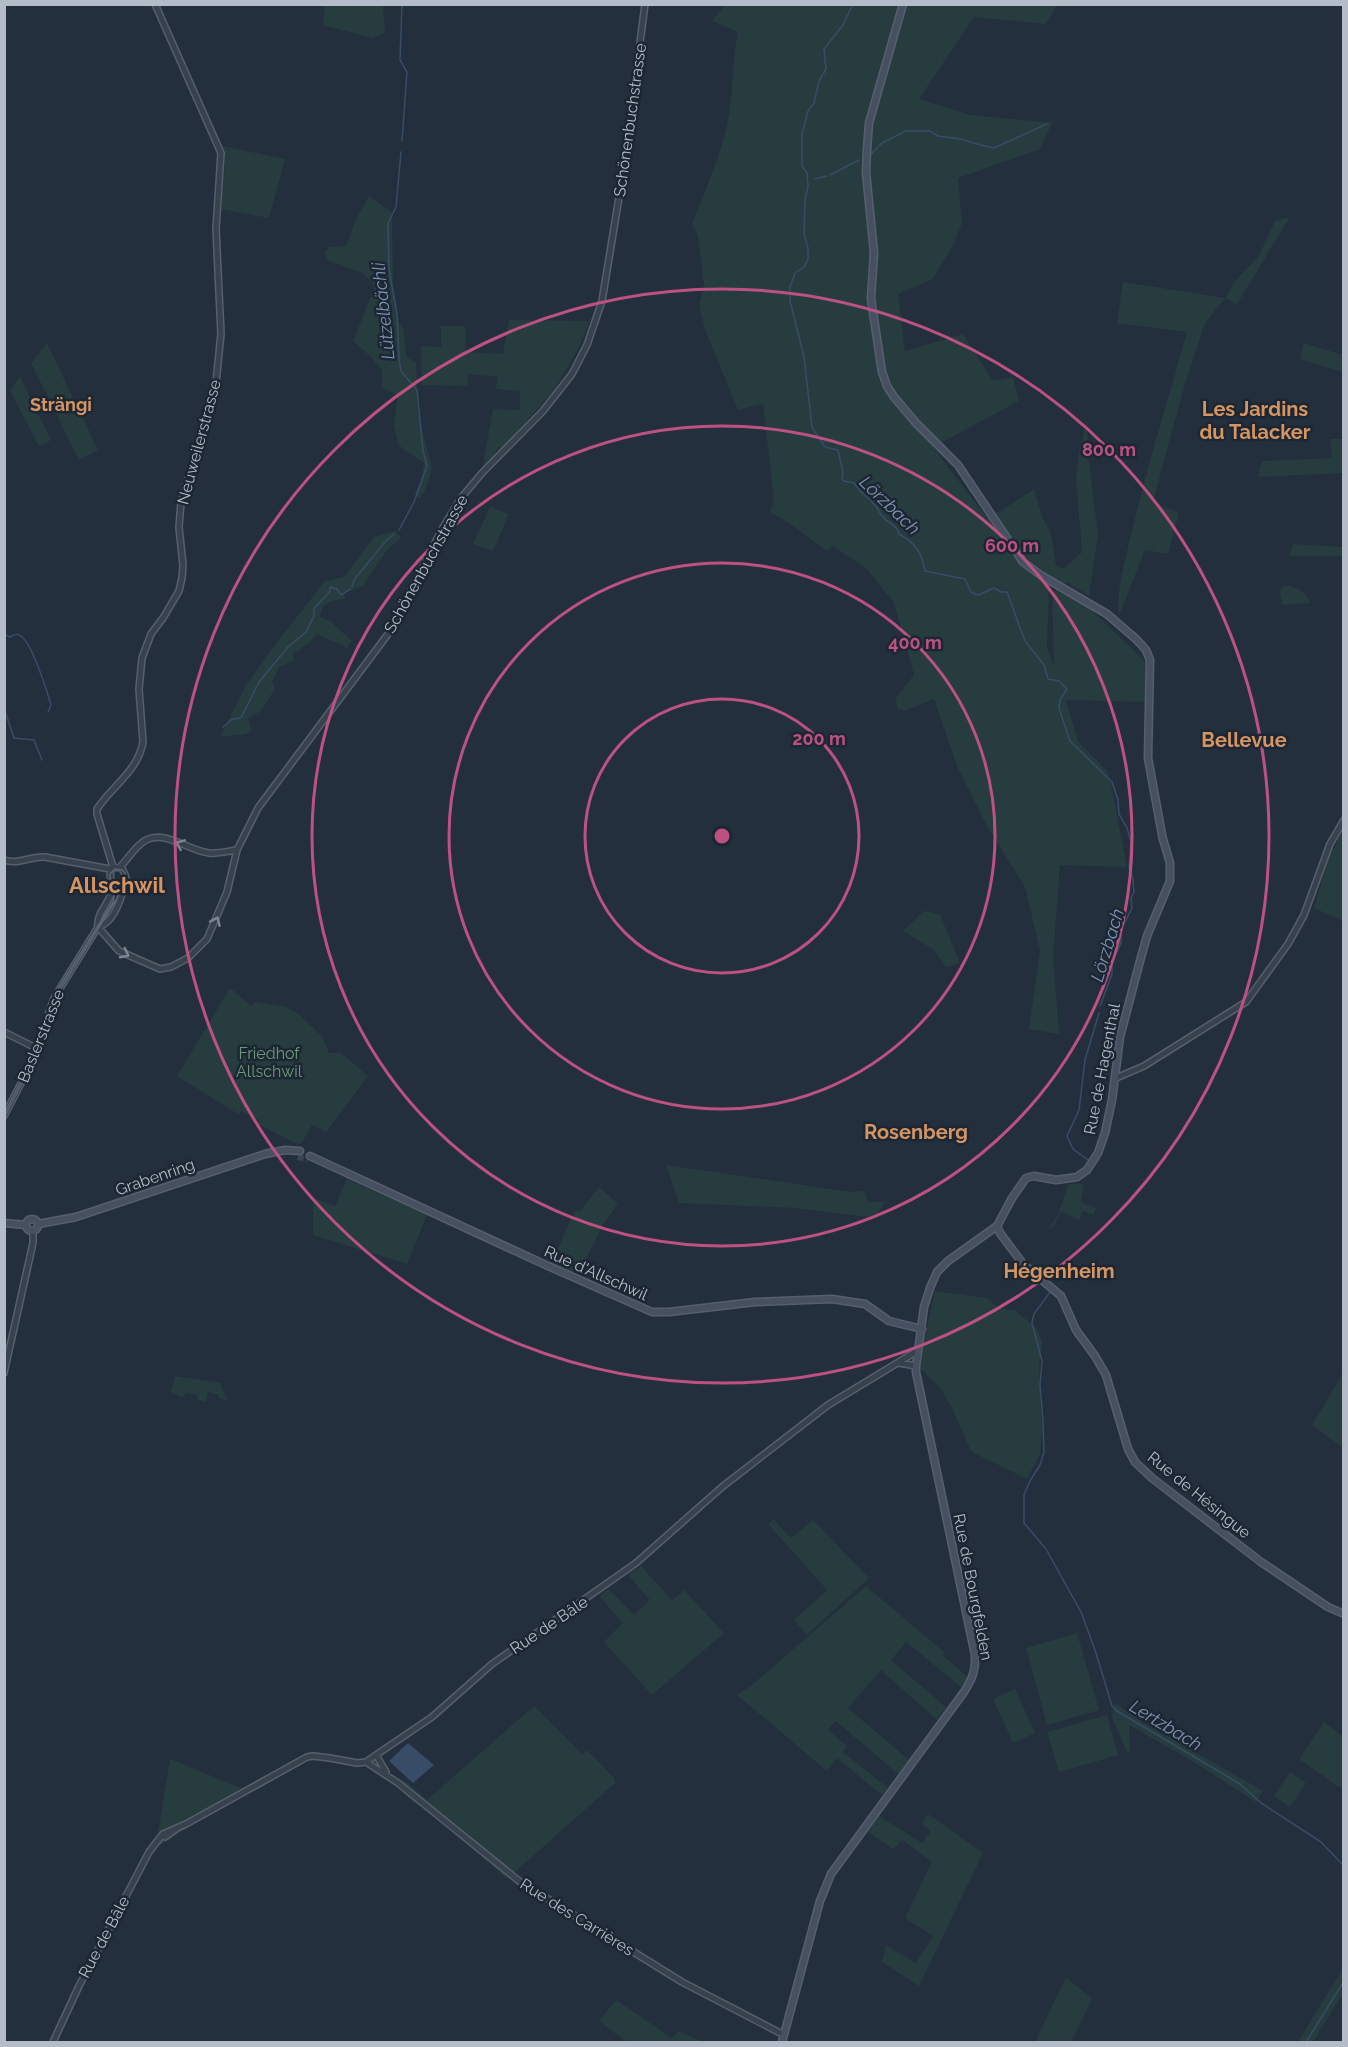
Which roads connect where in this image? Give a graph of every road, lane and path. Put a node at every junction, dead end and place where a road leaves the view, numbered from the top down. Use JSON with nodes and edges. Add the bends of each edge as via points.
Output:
{"nodes":[{"id":1,"x":155,"y":4,"type":"edge"},
{"id":2,"x":645,"y":4,"type":"edge"},
{"id":3,"x":903,"y":4,"type":"edge"},
{"id":4,"x":1344,"y":820,"type":"edge"},
{"id":5,"x":237,"y":850,"type":"junction"},
{"id":6,"x":4,"y":860,"type":"edge"},
{"id":7,"x":114,"y":868,"type":"junction"},
{"id":8,"x":98,"y":927,"type":"junction"},
{"id":9,"x":4,"y":1032,"type":"edge"},
{"id":10,"x":36,"y":1048,"type":"junction"},
{"id":11,"x":1116,"y":1078,"type":"junction"},
{"id":12,"x":4,"y":1116,"type":"edge"},
{"id":13,"x":299,"y":1154,"type":"tunnel mouth"},
{"id":14,"x":311,"y":1158,"type":"tunnel mouth"},
{"id":15,"x":4,"y":1223,"type":"edge"},
{"id":16,"x":38,"y":1224,"type":"junction"},
{"id":17,"x":26,"y":1225,"type":"junction"},
{"id":18,"x":997,"y":1226,"type":"junction"},
{"id":19,"x":33,"y":1232,"type":"junction"},
{"id":20,"x":922,"y":1329,"type":"junction"},
{"id":21,"x":917,"y":1351,"type":"junction"},
{"id":22,"x":898,"y":1363,"type":"junction"},
{"id":23,"x":916,"y":1366,"type":"junction"},
{"id":24,"x":4,"y":1373,"type":"edge"},
{"id":25,"x":1344,"y":1614,"type":"edge"},
{"id":26,"x":376,"y":1755,"type":"junction"},
{"id":27,"x":366,"y":1762,"type":"junction"},
{"id":28,"x":387,"y":1774,"type":"junction"},
{"id":29,"x":784,"y":2035,"type":"junction"},
{"id":30,"x":53,"y":2043,"type":"edge"},
{"id":31,"x":782,"y":2043,"type":"edge"}],
"edges":[{"from":1,"to":7,"type":"street","name":"Neuweilerstrasse","via":[[221,153],[216,229],[220,344],[215,392],[181,502],[182,579],[142,658],[141,750],[97,809]]},
{"from":2,"to":5,"type":"street","name":"Schönenbuchstrasse","via":[[609,267],[585,350],[565,385],[461,498],[391,630],[268,793]]},
{"from":3,"to":11,"type":"main road","name":"Rue de Hagenthal","via":[[869,123],[867,150],[874,253],[871,299],[882,372],[894,398],[958,465],[1023,562],[1107,614],[1136,639],[1150,665],[1148,759],[1167,863],[1166,890],[1137,971],[1118,1046]]},
{"from":4,"to":11,"type":"street","via":[[1330,844],[1304,915],[1246,1002],[1144,1066]]},
{"from":5,"to":7,"type":"street","one_way":true,"via":[[211,854],[155,838],[147,840]]},
{"from":8,"to":5,"type":"street","name":"Schönenbuchstrasse","one_way":true,"via":[[119,951],[160,969],[180,963],[207,939],[227,892]]},
{"from":6,"to":7,"type":"street","via":[[17,862],[38,856]]},
{"from":7,"to":8,"type":"street","via":[[112,891],[98,918]]},
{"from":7,"to":8,"type":"street","via":[[124,870],[126,878],[109,920]]},
{"from":8,"to":10,"type":"street","name":"Baslerstrasse","via":[[54,998]]},
{"from":9,"to":10,"type":"street"},
{"from":10,"to":12,"type":"street","name":"Baslerstrasse"},
{"from":11,"to":18,"type":"main road","name":"Rue de Hagenthal","via":[[1105,1133],[1087,1170],[1069,1180],[1029,1176],[1016,1190]]},
{"from":13,"to":16,"type":"main road","name":"Grabenring","via":[[279,1151],[76,1217]]},
{"from":14,"to":20,"type":"main road","name":"Rue d'Allschwil","via":[[652,1312],[832,1299],[865,1304],[889,1321]]},
{"from":15,"to":17,"type":"main road"},
{"from":16,"to":17,"type":"main road","via":[[32,1219]]},
{"from":16,"to":19,"type":"main road"},
{"from":17,"to":19,"type":"main road"},
{"from":18,"to":20,"type":"main road","name":"Rue de Bourgfelden","via":[[937,1272],[927,1298]]},
{"from":18,"to":25,"type":"main road","name":"Rue de Hésingue","via":[[1027,1268],[1061,1296],[1112,1390],[1135,1462],[1261,1562]]},
{"from":19,"to":24,"type":"street"},
{"from":20,"to":21,"type":"main road","name":"Rue de Bourgfelden"},
{"from":21,"to":22,"type":"street","name":"Rue de Bâle"},
{"from":21,"to":23,"type":"main road","name":"Rue de Bourgfelden"},
{"from":22,"to":23,"type":"street"},
{"from":22,"to":26,"type":"street","name":"Rue de Bâle","via":[[828,1405],[722,1487],[636,1563],[492,1665],[432,1717]]},
{"from":23,"to":29,"type":"main road","name":"Rue de Bourgfelden","via":[[976,1668],[964,1692],[831,1874]]},
{"from":26,"to":27,"type":"street","name":"Rue de Bâle"},
{"from":26,"to":28,"type":"street","name":"Rue des Carrières"},
{"from":27,"to":28,"type":"street","name":"Rue des Carrières"},
{"from":27,"to":30,"type":"street","name":"Rue de Bâle","via":[[307,1757],[163,1834],[149,1852]]},
{"from":28,"to":29,"type":"street","name":"Rue des Carrières","via":[[519,1881],[682,1982]]},
{"from":29,"to":31,"type":"main road","name":"Rue de Bourgfelden"}]}
